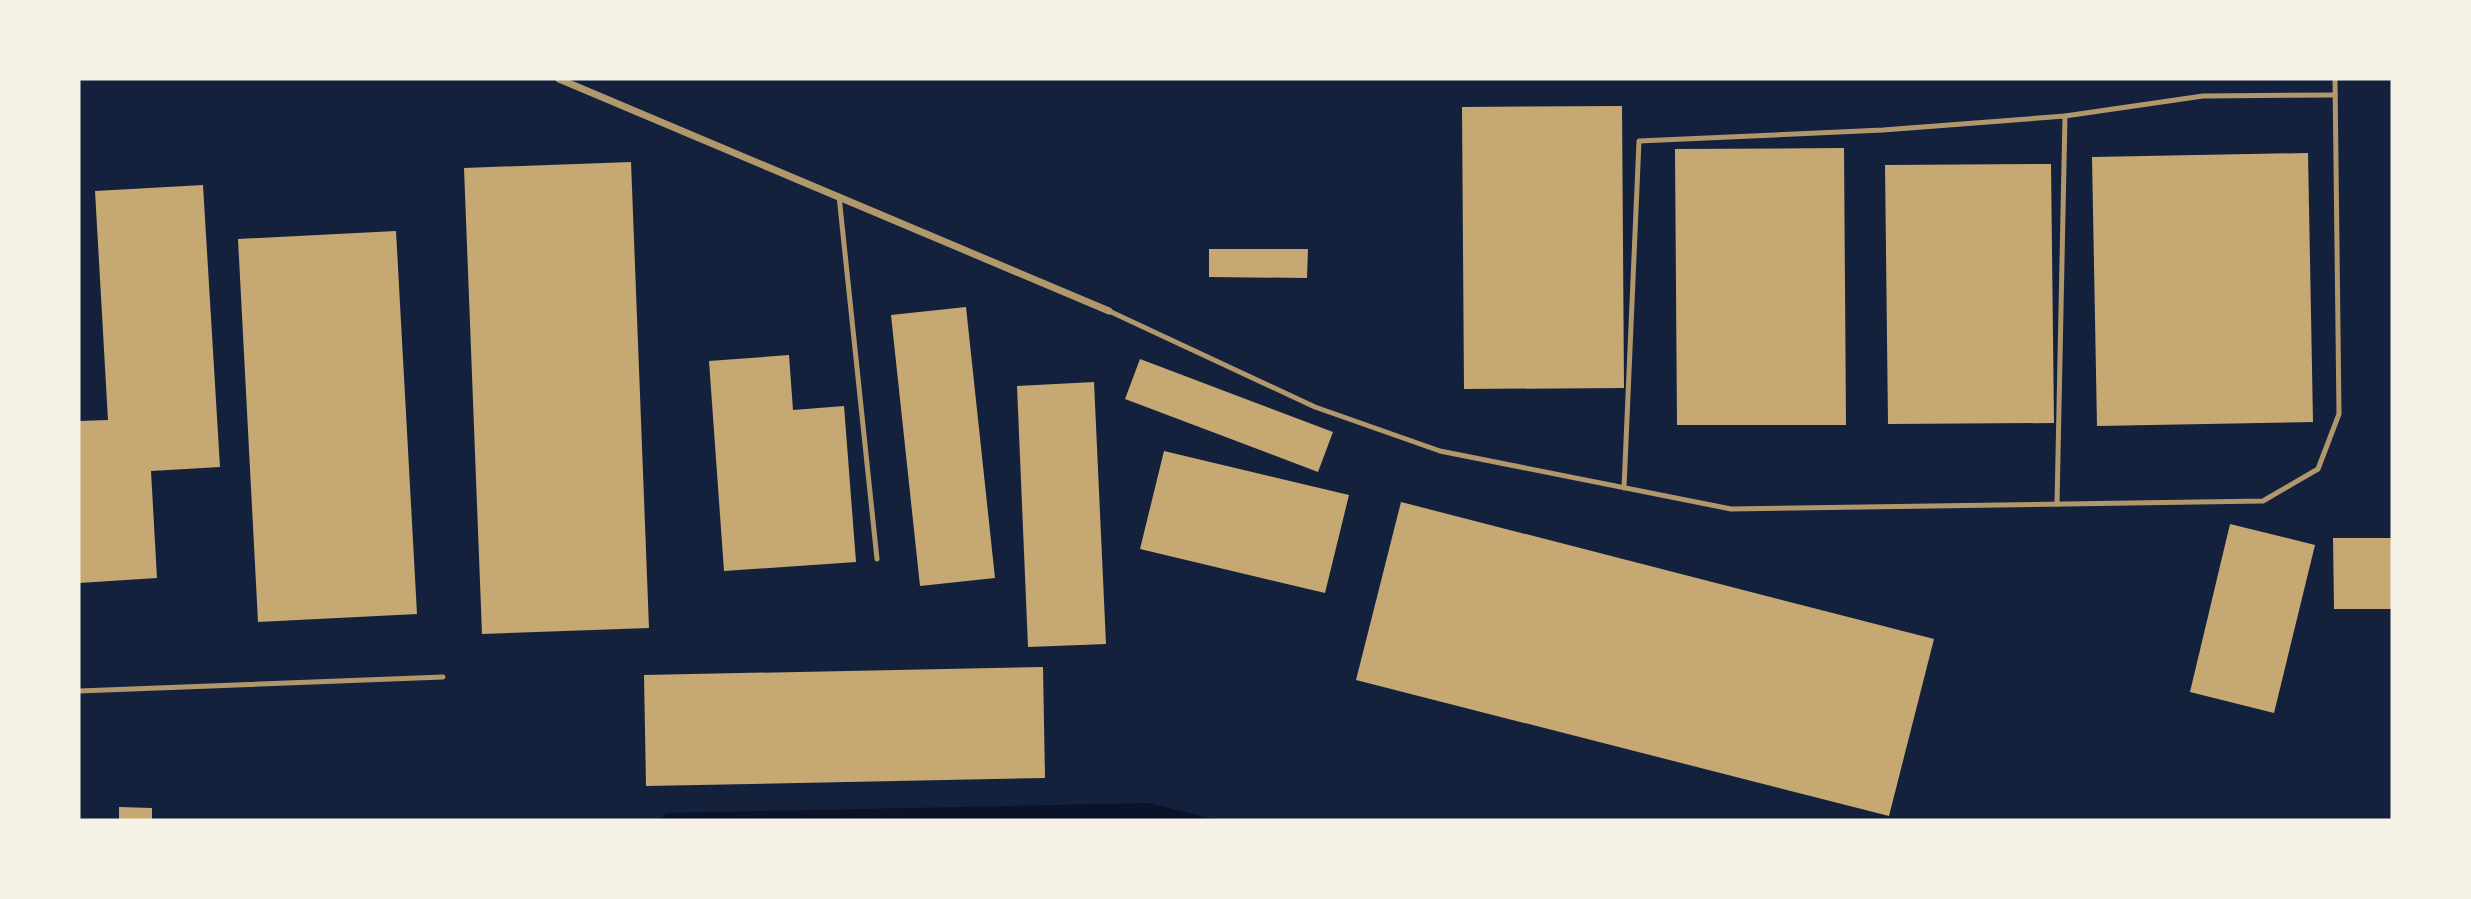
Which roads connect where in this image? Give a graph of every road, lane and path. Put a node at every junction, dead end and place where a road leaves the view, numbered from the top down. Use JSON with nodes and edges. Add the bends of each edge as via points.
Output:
{"nodes":[{"id":1,"x":559,"y":79,"type":"edge"},
{"id":2,"x":2335,"y":79,"type":"edge"},
{"id":3,"x":2335,"y":95,"type":"junction"},
{"id":4,"x":2065,"y":116,"type":"junction"},
{"id":5,"x":839,"y":197,"type":"junction"},
{"id":6,"x":1108,"y":311,"type":"joint"},
{"id":7,"x":1624,"y":488,"type":"junction"},
{"id":8,"x":2057,"y":504,"type":"junction"},
{"id":9,"x":877,"y":559,"type":"dead end"},
{"id":10,"x":443,"y":677,"type":"dead end"},
{"id":11,"x":79,"y":691,"type":"edge"}],
"edges":[{"from":1,"to":5,"type":"street"},
{"from":2,"to":3,"type":"lane"},
{"from":3,"to":4,"type":"lane","via":[[2203,96]]},
{"from":3,"to":8,"type":"lane","via":[[2339,414],[2318,469],[2263,501]]},
{"from":4,"to":7,"type":"lane","via":[[1883,131],[1639,141]]},
{"from":4,"to":8,"type":"lane"},
{"from":5,"to":6,"type":"street"},
{"from":5,"to":9,"type":"lane"},
{"from":6,"to":7,"type":"lane","via":[[1315,407],[1440,451]]},
{"from":7,"to":8,"type":"lane","via":[[1731,509]]},
{"from":10,"to":11,"type":"lane"}]}
